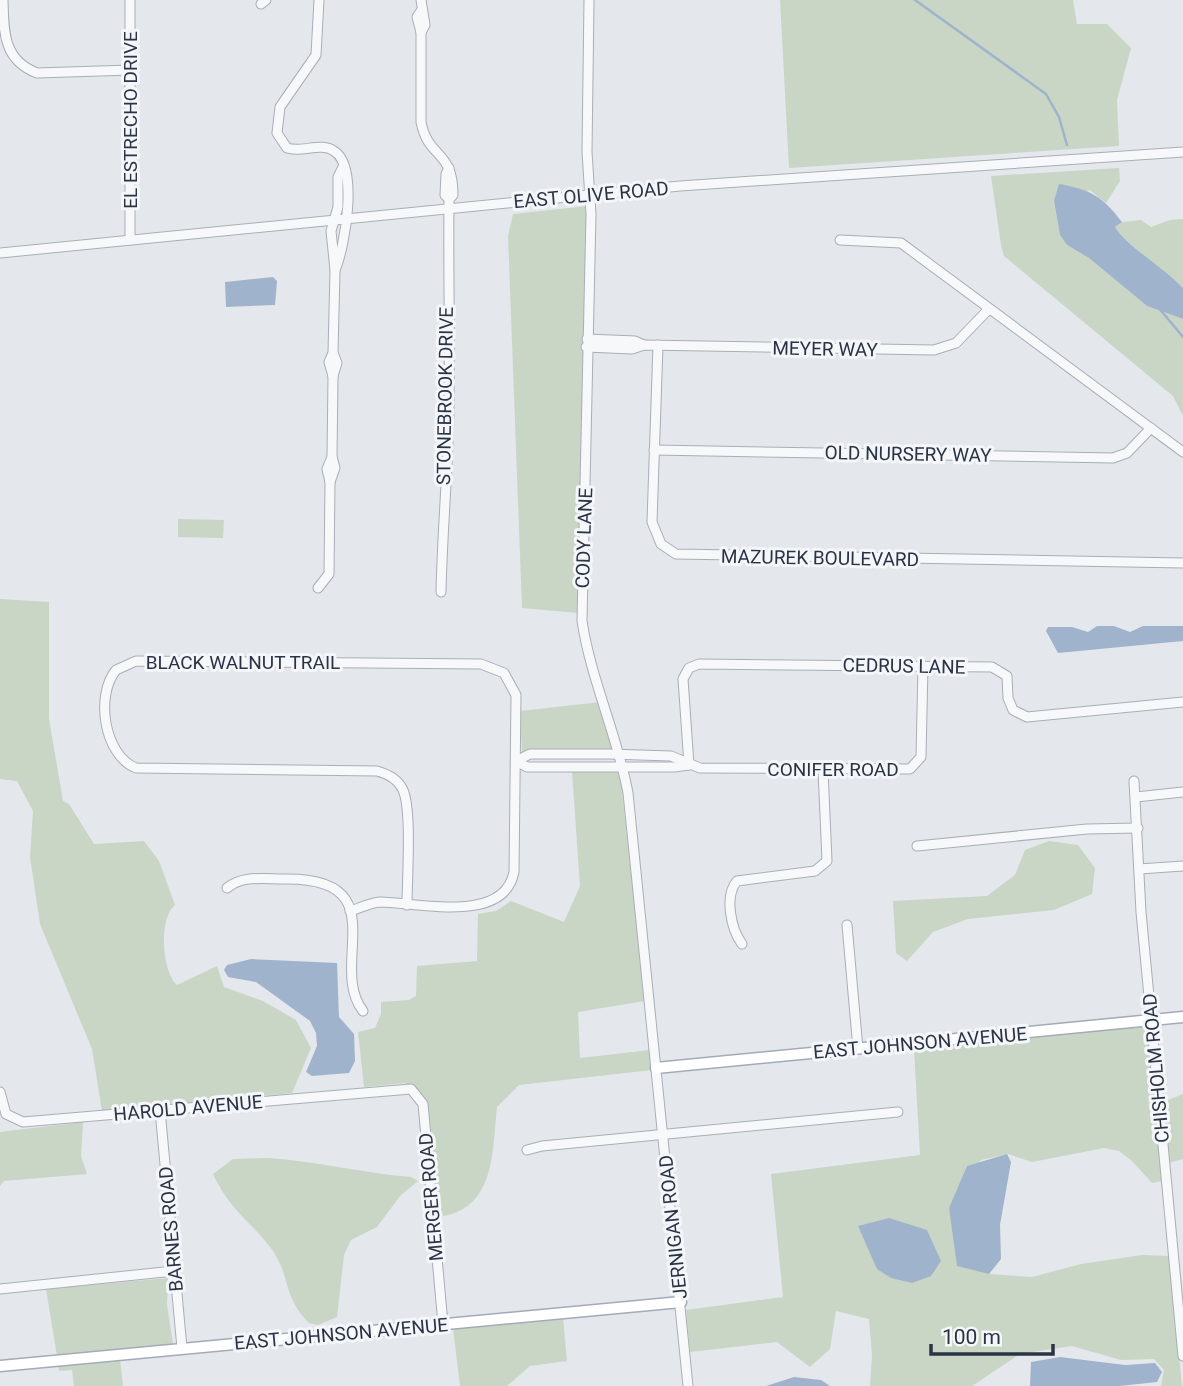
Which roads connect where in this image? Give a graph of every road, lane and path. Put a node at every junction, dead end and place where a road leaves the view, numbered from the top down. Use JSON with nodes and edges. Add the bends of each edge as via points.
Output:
{"nodes":[{"id":1,"x":3,"y":0,"type":"edge"},
{"id":2,"x":130,"y":0,"type":"edge"},
{"id":3,"x":319,"y":0,"type":"edge"},
{"id":4,"x":421,"y":0,"type":"edge"},
{"id":5,"x":589,"y":0,"type":"edge"},
{"id":6,"x":131,"y":70,"type":"junction"},
{"id":7,"x":1183,"y":152,"type":"edge"},
{"id":8,"x":343,"y":167,"type":"junction"},
{"id":9,"x":590,"y":195,"type":"junction"},
{"id":10,"x":449,"y":204,"type":"junction"},
{"id":11,"x":346,"y":219,"type":"junction"},
{"id":12,"x":334,"y":220,"type":"junction"},
{"id":13,"x":130,"y":240,"type":"junction"},
{"id":14,"x":840,"y":240,"type":"dead end"},
{"id":15,"x":0,"y":253,"type":"edge"},
{"id":16,"x":335,"y":270,"type":"junction"},
{"id":17,"x":989,"y":309,"type":"junction"},
{"id":18,"x":587,"y":343,"type":"junction"},
{"id":19,"x":658,"y":345,"type":"junction"},
{"id":20,"x":1151,"y":428,"type":"junction"},
{"id":21,"x":654,"y":450,"type":"junction"},
{"id":22,"x":1183,"y":453,"type":"edge"},
{"id":23,"x":1183,"y":563,"type":"edge"},
{"id":24,"x":318,"y":588,"type":"dead end"},
{"id":25,"x":441,"y":592,"type":"dead end"},
{"id":26,"x":923,"y":666,"type":"junction"},
{"id":27,"x":1183,"y":702,"type":"edge"},
{"id":28,"x":621,"y":755,"type":"junction"},
{"id":29,"x":516,"y":761,"type":"junction"},
{"id":30,"x":689,"y":765,"type":"junction"},
{"id":31,"x":623,"y":767,"type":"junction"},
{"id":32,"x":823,"y":770,"type":"junction"},
{"id":33,"x":1134,"y":781,"type":"dead end"},
{"id":34,"x":1183,"y":792,"type":"edge"},
{"id":35,"x":1136,"y":797,"type":"junction"},
{"id":36,"x":1138,"y":828,"type":"junction"},
{"id":37,"x":917,"y":846,"type":"dead end"},
{"id":38,"x":1183,"y":866,"type":"edge"},
{"id":39,"x":1139,"y":869,"type":"junction"},
{"id":40,"x":227,"y":888,"type":"dead end"},
{"id":41,"x":407,"y":905,"type":"junction"},
{"id":42,"x":350,"y":911,"type":"junction"},
{"id":43,"x":847,"y":926,"type":"dead end"},
{"id":44,"x":742,"y":944,"type":"dead end"},
{"id":45,"x":363,"y":1011,"type":"dead end"},
{"id":46,"x":1183,"y":1017,"type":"edge"},
{"id":47,"x":1151,"y":1021,"type":"junction"},
{"id":48,"x":858,"y":1049,"type":"junction"},
{"id":49,"x":656,"y":1068,"type":"junction"},
{"id":50,"x":395,"y":1088,"type":"joint"},
{"id":51,"x":0,"y":1092,"type":"edge"},
{"id":52,"x":160,"y":1110,"type":"junction"},
{"id":53,"x":898,"y":1112,"type":"dead end"},
{"id":54,"x":663,"y":1135,"type":"junction"},
{"id":55,"x":527,"y":1150,"type":"dead end"},
{"id":56,"x":174,"y":1271,"type":"junction"},
{"id":57,"x":0,"y":1289,"type":"edge"},
{"id":58,"x":681,"y":1302,"type":"junction"},
{"id":59,"x":443,"y":1324,"type":"junction"},
{"id":60,"x":182,"y":1348,"type":"junction"},
{"id":61,"x":1183,"y":1356,"type":"edge"},
{"id":62,"x":0,"y":1366,"type":"edge"},
{"id":63,"x":688,"y":1386,"type":"edge"}],
"edges":[{"from":1,"to":6,"type":"street","via":[[6,47],[27,69],[37,73]]},
{"from":2,"to":6,"type":"street","name":"EL ESTRECHO DRIVE"},
{"from":3,"to":8,"type":"street","via":[[316,55],[280,107],[276,133],[281,144],[292,150],[331,149],[340,156]]},
{"from":4,"to":10,"type":"street","name":"STONEBROOK DRIVE","via":[[417,17],[421,122],[424,136],[447,161],[445,195]]},
{"from":5,"to":9,"type":"street","name":"CODY LANE"},
{"from":6,"to":13,"type":"street","name":"EL ESTRECHO DRIVE"},
{"from":7,"to":9,"type":"street","name":"EAST OLIVE ROAD"},
{"from":8,"to":11,"type":"street","via":[[348,178]]},
{"from":8,"to":12,"type":"street"},
{"from":9,"to":10,"type":"street","name":"EAST OLIVE ROAD"},
{"from":9,"to":18,"type":"street","name":"CODY LANE"},
{"from":10,"to":11,"type":"street","name":"EAST OLIVE ROAD"},
{"from":10,"to":25,"type":"street","name":"STONEBROOK DRIVE"},
{"from":11,"to":12,"type":"street","name":"EAST OLIVE ROAD"},
{"from":11,"to":16,"type":"street"},
{"from":12,"to":13,"type":"street","name":"EAST OLIVE ROAD"},
{"from":12,"to":16,"type":"street"},
{"from":13,"to":15,"type":"street","name":"EAST OLIVE ROAD"},
{"from":14,"to":17,"type":"street","via":[[901,243]]},
{"from":16,"to":24,"type":"street","via":[[329,362],[333,376],[332,457],[327,468],[329,574]]},
{"from":17,"to":19,"type":"street","name":"MEYER WAY","via":[[956,343],[941,350]]},
{"from":17,"to":20,"type":"street"},
{"from":18,"to":19,"type":"street","name":"MEYER WAY","via":[[632,349]]},
{"from":18,"to":28,"type":"street","name":"CODY LANE","via":[[582,621]]},
{"from":19,"to":21,"type":"street","name":"MAZUREK BOULEVARD"},
{"from":20,"to":21,"type":"street","name":"OLD NURSERY WAY","via":[[1127,453],[1113,458]]},
{"from":20,"to":22,"type":"street"},
{"from":21,"to":23,"type":"street","name":"MAZUREK BOULEVARD","via":[[653,529],[667,550],[684,556]]},
{"from":26,"to":27,"type":"street","name":"CEDRUS LANE","via":[[998,668],[1007,677],[1013,710],[1027,716]]},
{"from":26,"to":30,"type":"street","name":"CEDRUS LANE","via":[[693,666],[683,680]]},
{"from":26,"to":32,"type":"street","name":"CONIFER ROAD","via":[[921,757],[915,766],[905,770]]},
{"from":28,"to":29,"type":"street","name":"CONIFER ROAD","via":[[530,754]]},
{"from":28,"to":30,"type":"street","name":"CONIFER ROAD","via":[[671,756]]},
{"from":28,"to":31,"type":"street","name":"CODY LANE"},
{"from":29,"to":31,"type":"street","name":"CONIFER ROAD","via":[[527,767]]},
{"from":29,"to":41,"type":"street","name":"BLACK WALNUT TRAIL","via":[[510,888],[483,905]]},
{"from":29,"to":41,"type":"street","name":"BLACK WALNUT TRAIL","via":[[514,686],[490,665],[136,661],[111,677],[106,692],[109,738],[116,754],[136,768],[377,771],[393,777],[406,800]]},
{"from":30,"to":31,"type":"street","name":"CONIFER ROAD"},
{"from":30,"to":32,"type":"street","name":"CONIFER ROAD"},
{"from":31,"to":49,"type":"street","name":"CODY LANE"},
{"from":32,"to":44,"type":"street","via":[[827,861],[815,871],[737,881],[730,898],[733,928]]},
{"from":33,"to":35,"type":"street","name":"CHISHOLM ROAD"},
{"from":34,"to":35,"type":"street"},
{"from":35,"to":36,"type":"street","name":"CHISHOLM ROAD"},
{"from":36,"to":37,"type":"street"},
{"from":36,"to":39,"type":"street","name":"CHISHOLM ROAD"},
{"from":38,"to":39,"type":"street"},
{"from":39,"to":47,"type":"street","name":"CHISHOLM ROAD"},
{"from":40,"to":42,"type":"street","via":[[246,879],[310,878],[331,886]]},
{"from":41,"to":42,"type":"street","name":"BLACK WALNUT TRAIL","via":[[377,902]]},
{"from":42,"to":45,"type":"street","via":[[354,995]]},
{"from":43,"to":48,"type":"street"},
{"from":46,"to":47,"type":"main road","name":"EAST JOHNSON AVENUE"},
{"from":47,"to":48,"type":"main road","name":"EAST JOHNSON AVENUE"},
{"from":47,"to":61,"type":"street","name":"CHISHOLM ROAD"},
{"from":48,"to":49,"type":"main road","name":"EAST JOHNSON AVENUE"},
{"from":49,"to":54,"type":"street","name":"JERNIGAN ROAD"},
{"from":50,"to":52,"type":"street","name":"HAROLD AVENUE"},
{"from":50,"to":59,"type":"street","name":"MERGER ROAD","via":[[411,1089],[422,1104]]},
{"from":51,"to":52,"type":"street","name":"HAROLD AVENUE","via":[[6,1114],[23,1122]]},
{"from":52,"to":56,"type":"street","name":"BARNES ROAD"},
{"from":53,"to":54,"type":"street"},
{"from":54,"to":55,"type":"street"},
{"from":54,"to":58,"type":"street","name":"JERNIGAN ROAD"},
{"from":56,"to":57,"type":"street"},
{"from":56,"to":60,"type":"street","name":"BARNES ROAD"},
{"from":58,"to":59,"type":"main road","name":"EAST JOHNSON AVENUE"},
{"from":58,"to":63,"type":"street","name":"JERNIGAN ROAD"},
{"from":59,"to":60,"type":"main road","name":"EAST JOHNSON AVENUE"},
{"from":60,"to":62,"type":"main road","name":"EAST JOHNSON AVENUE"}]}
